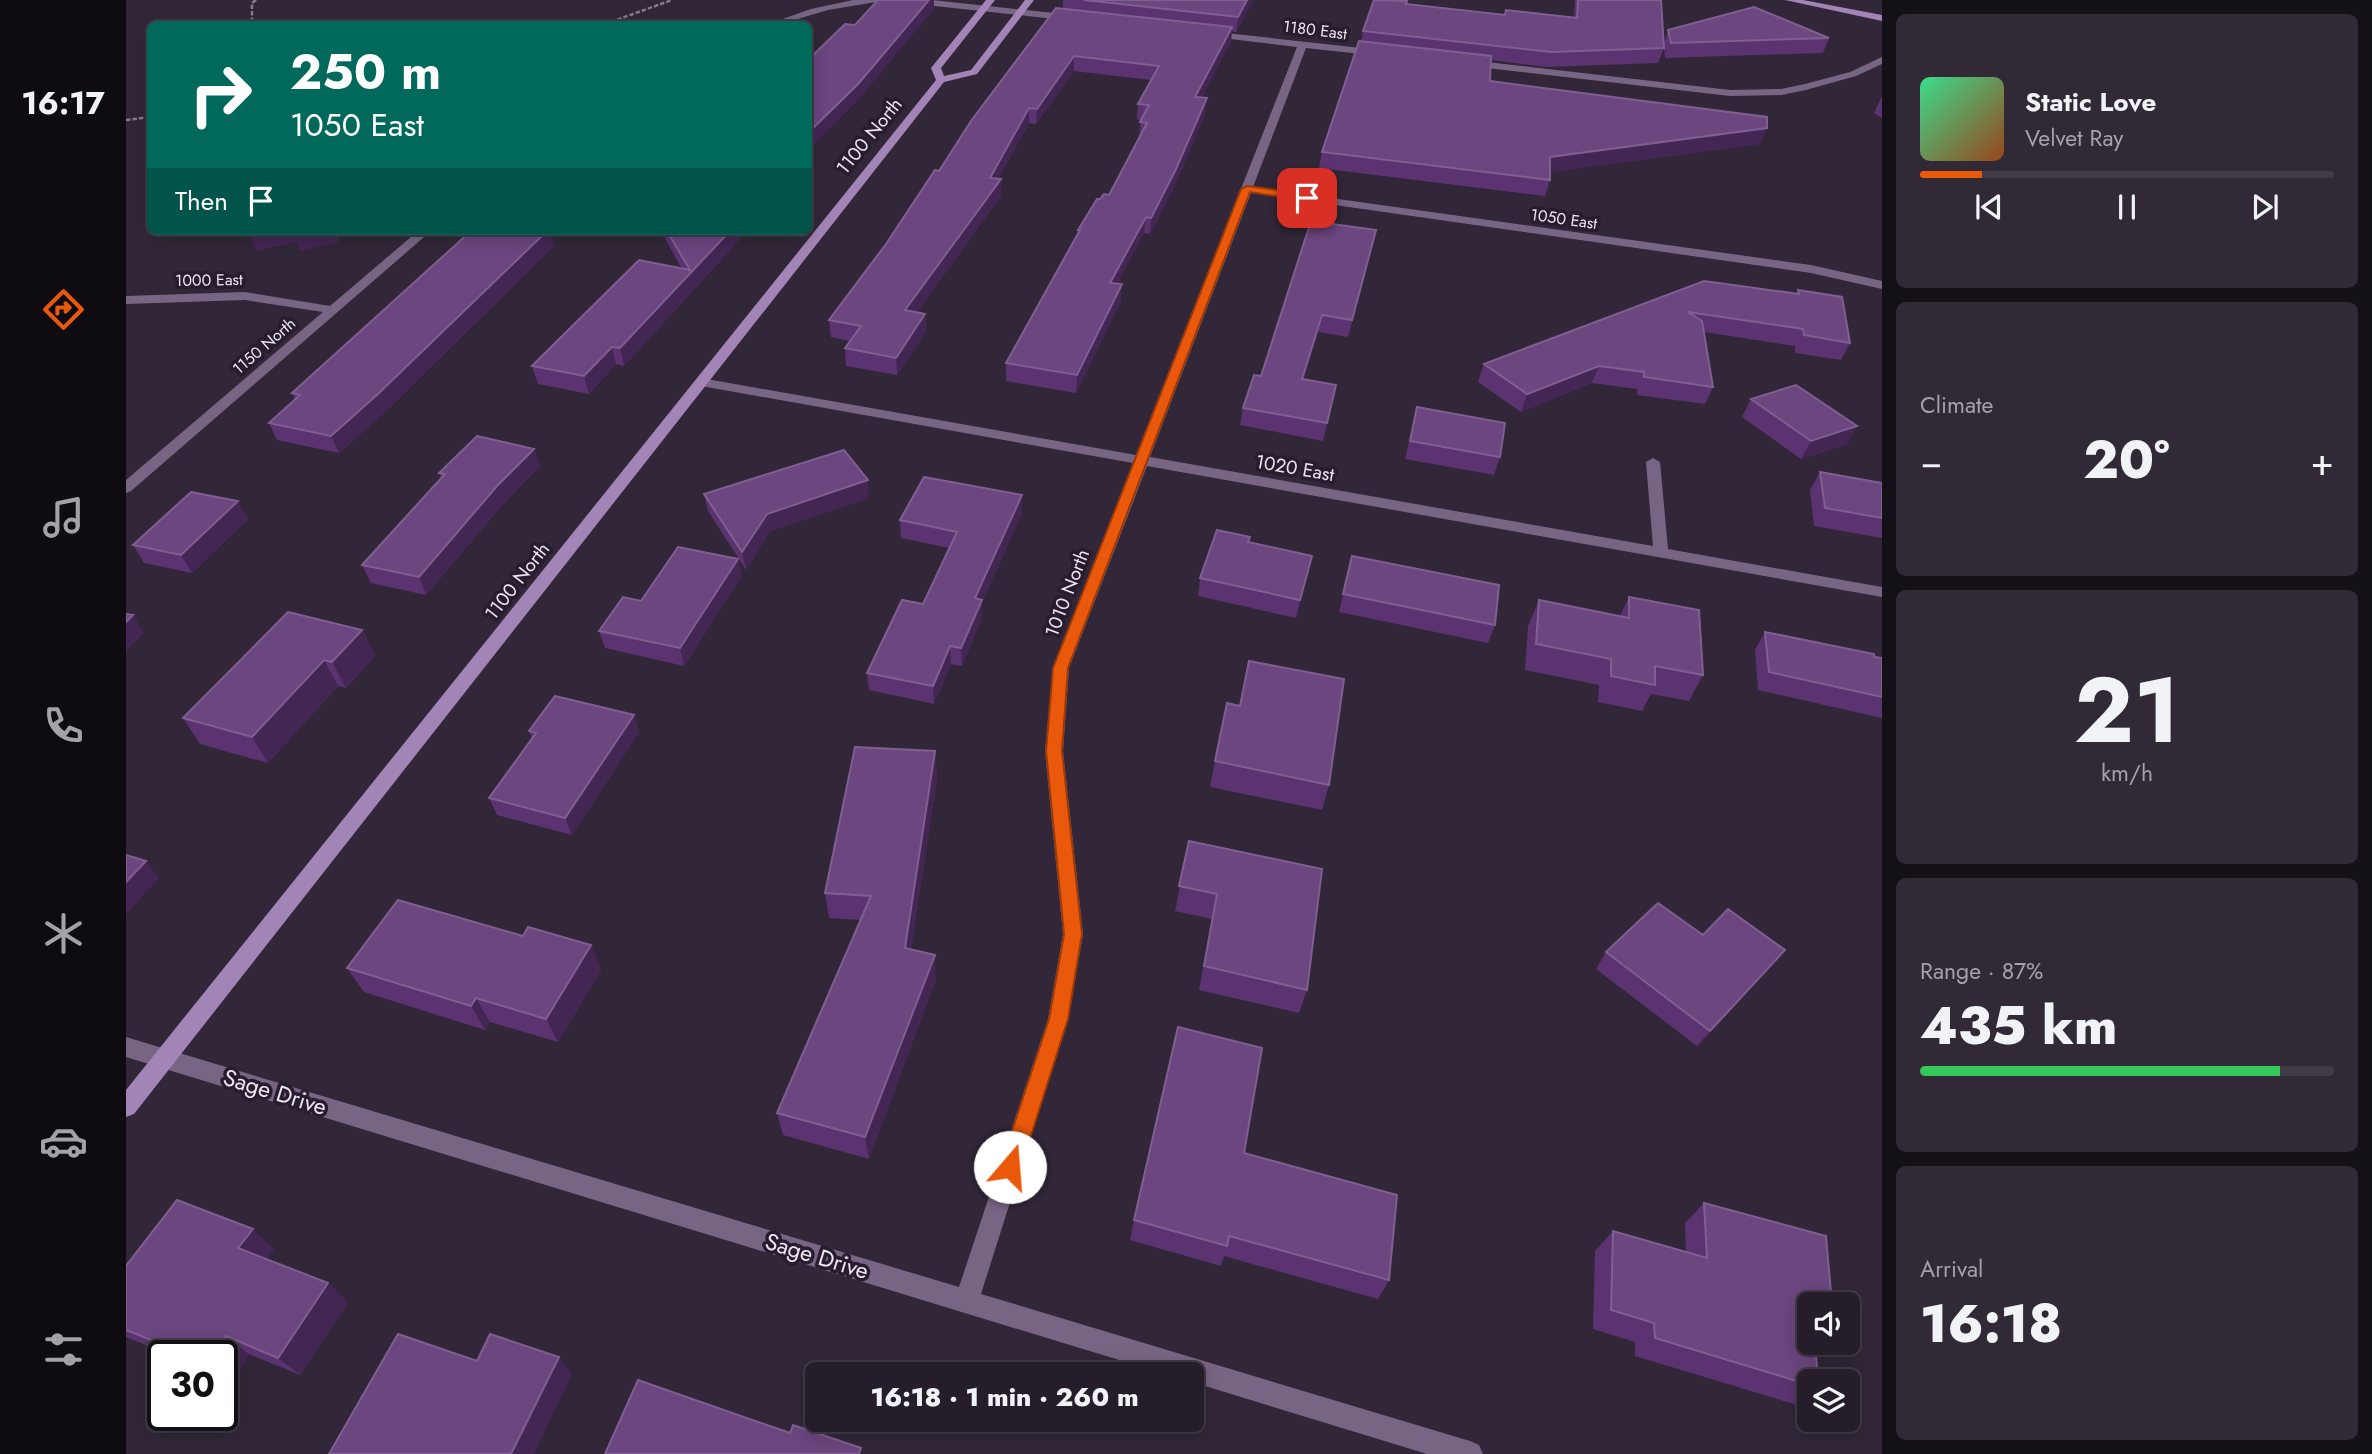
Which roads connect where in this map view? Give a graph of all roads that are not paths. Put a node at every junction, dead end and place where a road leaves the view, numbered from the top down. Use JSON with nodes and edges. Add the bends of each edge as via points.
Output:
{"nodes":[{"id":1,"x":884,"y":0,"type":"edge"},
{"id":2,"x":907,"y":0,"type":"edge"},
{"id":3,"x":1030,"y":0,"type":"edge"},
{"id":4,"x":1789,"y":0,"type":"edge"},
{"id":5,"x":1846,"y":0,"type":"edge"},
{"id":6,"x":988,"y":4,"type":"edge"},
{"id":7,"x":1882,"y":7,"type":"edge"},
{"id":8,"x":1021,"y":12,"type":"junction"},
{"id":9,"x":1882,"y":18,"type":"edge"},
{"id":10,"x":1090,"y":20,"type":"edge"},
{"id":11,"x":781,"y":21,"type":"edge"},
{"id":12,"x":1196,"y":32,"type":"edge"},
{"id":13,"x":1303,"y":44,"type":"junction"},
{"id":14,"x":1385,"y":54,"type":"edge"},
{"id":15,"x":1882,"y":60,"type":"edge"},
{"id":16,"x":1454,"y":62,"type":"edge"},
{"id":17,"x":941,"y":80,"type":"junction"},
{"id":18,"x":1247,"y":189,"type":"junction"},
{"id":19,"x":420,"y":235,"type":"edge"},
{"id":20,"x":1879,"y":283,"type":"edge"},
{"id":21,"x":126,"y":300,"type":"edge"},
{"id":22,"x":334,"y":310,"type":"junction"},
{"id":23,"x":701,"y":382,"type":"junction"},
{"id":24,"x":1141,"y":462,"type":"junction"},
{"id":25,"x":1653,"y":462,"type":"dead end"},
{"id":26,"x":126,"y":488,"type":"edge"},
{"id":27,"x":1661,"y":554,"type":"junction"},
{"id":28,"x":1882,"y":593,"type":"edge"},
{"id":29,"x":126,"y":1047,"type":"edge"},
{"id":30,"x":164,"y":1059,"type":"junction"},
{"id":31,"x":126,"y":1107,"type":"edge"},
{"id":32,"x":966,"y":1302,"type":"junction"},
{"id":33,"x":1470,"y":1454,"type":"edge"}],
"edges":[{"from":1,"to":11,"type":"street","via":[[845,3]]},
{"from":2,"to":6,"type":"street"},
{"from":3,"to":8,"type":"street"},
{"from":4,"to":9,"type":"street"},
{"from":5,"to":7,"type":"street"},
{"from":6,"to":8,"type":"street"},
{"from":6,"to":17,"type":"street","name":"1100 North","via":[[936,68]]},
{"from":8,"to":10,"type":"street"},
{"from":8,"to":17,"type":"street","via":[[974,72]]},
{"from":12,"to":13,"type":"street","name":"1180 East"},
{"from":13,"to":14,"type":"street","name":"1180 East"},
{"from":13,"to":18,"type":"street","name":"1010 North"},
{"from":15,"to":16,"type":"street","via":[[1806,87],[1730,93]]},
{"from":17,"to":23,"type":"street","name":"1100 North"},
{"from":18,"to":20,"type":"street","name":"1050 East","via":[[1811,269]]},
{"from":18,"to":24,"type":"street","name":"1010 North"},
{"from":19,"to":22,"type":"street","name":"1150 North"},
{"from":21,"to":22,"type":"street","name":"1000 East","via":[[245,296]]},
{"from":22,"to":26,"type":"street","name":"1150 North"},
{"from":23,"to":24,"type":"street","name":"1020 East"},
{"from":23,"to":30,"type":"street","name":"1100 North"},
{"from":24,"to":27,"type":"street","name":"1020 East"},
{"from":24,"to":32,"type":"street","name":"1010 North","via":[[1061,668],[1054,751],[1073,934],[1058,1019]]},
{"from":25,"to":27,"type":"street"},
{"from":27,"to":28,"type":"street","name":"1020 East"},
{"from":29,"to":30,"type":"street","name":"Sage Drive"},
{"from":30,"to":31,"type":"street","name":"1100 North"},
{"from":30,"to":32,"type":"street","name":"Sage Drive"},
{"from":32,"to":33,"type":"street","name":"Sage Drive"}]}
